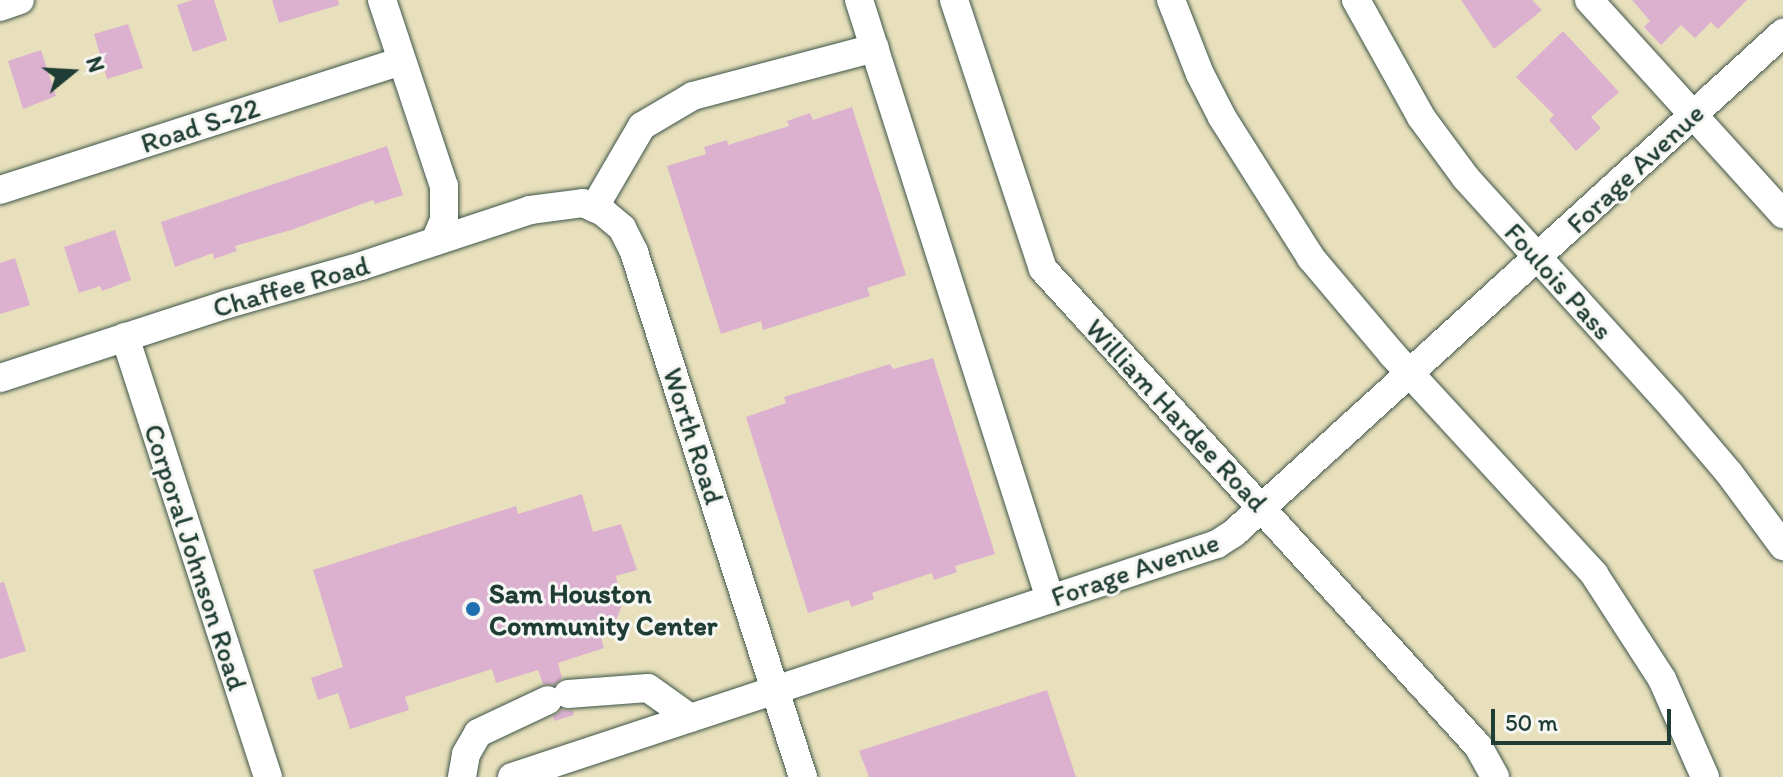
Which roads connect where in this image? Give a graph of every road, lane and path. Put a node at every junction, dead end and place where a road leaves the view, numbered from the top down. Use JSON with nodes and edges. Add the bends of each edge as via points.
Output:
{"nodes":[{"id":1,"x":20,"y":0,"type":"edge"},
{"id":2,"x":382,"y":0,"type":"edge"},
{"id":3,"x":859,"y":0,"type":"edge"},
{"id":4,"x":954,"y":0,"type":"edge"},
{"id":5,"x":1171,"y":0,"type":"edge"},
{"id":6,"x":1356,"y":0,"type":"edge"},
{"id":7,"x":1589,"y":0,"type":"edge"},
{"id":8,"x":0,"y":7,"type":"edge"},
{"id":9,"x":1783,"y":33,"type":"edge"},
{"id":10,"x":875,"y":48,"type":"junction"},
{"id":11,"x":401,"y":61,"type":"junction"},
{"id":12,"x":1693,"y":115,"type":"junction"},
{"id":13,"x":0,"y":190,"type":"edge"},
{"id":14,"x":588,"y":206,"type":"junction"},
{"id":15,"x":1783,"y":214,"type":"edge"},
{"id":16,"x":435,"y":241,"type":"junction"},
{"id":17,"x":1538,"y":258,"type":"junction"},
{"id":18,"x":125,"y":337,"type":"junction"},
{"id":19,"x":1409,"y":373,"type":"junction"},
{"id":20,"x":0,"y":378,"type":"edge"},
{"id":21,"x":1263,"y":506,"type":"junction"},
{"id":22,"x":1783,"y":546,"type":"edge"},
{"id":23,"x":1050,"y":599,"type":"junction"},
{"id":24,"x":776,"y":690,"type":"junction"},
{"id":25,"x":690,"y":718,"type":"junction"},
{"id":26,"x":268,"y":777,"type":"edge"},
{"id":27,"x":462,"y":777,"type":"edge"},
{"id":28,"x":512,"y":777,"type":"edge"},
{"id":29,"x":803,"y":777,"type":"edge"},
{"id":30,"x":1495,"y":777,"type":"edge"},
{"id":31,"x":1705,"y":777,"type":"edge"}],
"edges":[{"from":1,"to":8,"type":"street"},
{"from":2,"to":11,"type":"street"},
{"from":3,"to":10,"type":"street"},
{"from":4,"to":21,"type":"street","name":"William Hardee Road","via":[[1043,269]]},
{"from":5,"to":19,"type":"street","via":[[1205,85],[1277,208],[1341,296]]},
{"from":6,"to":17,"type":"street","name":"Foulois Pass","via":[[1421,117],[1466,178]]},
{"from":7,"to":12,"type":"street"},
{"from":9,"to":12,"type":"street","name":"Forage Avenue"},
{"from":10,"to":14,"type":"street","via":[[693,96],[642,126]]},
{"from":10,"to":23,"type":"street"},
{"from":11,"to":13,"type":"street","name":"Road S-22"},
{"from":11,"to":16,"type":"street","via":[[444,186],[444,220]]},
{"from":12,"to":15,"type":"street"},
{"from":12,"to":17,"type":"street","name":"Forage Avenue"},
{"from":14,"to":16,"type":"street","name":"Chaffee Road","via":[[530,210]]},
{"from":14,"to":24,"type":"street","name":"Worth Road","via":[[622,228],[634,252]]},
{"from":16,"to":18,"type":"street","name":"Chaffee Road"},
{"from":17,"to":19,"type":"street","name":"Forage Avenue"},
{"from":17,"to":22,"type":"street","name":"Foulois Pass","via":[[1729,473]]},
{"from":18,"to":20,"type":"street","name":"Chaffee Road"},
{"from":18,"to":26,"type":"street","name":"Corporal Johnson Road"},
{"from":19,"to":21,"type":"street","name":"Forage Avenue"},
{"from":19,"to":31,"type":"street","via":[[1594,574],[1662,679]]},
{"from":21,"to":23,"type":"street","name":"Forage Avenue","via":[[1217,544]]},
{"from":21,"to":30,"type":"street","name":"William Hardee Road","via":[[1478,746]]},
{"from":23,"to":24,"type":"street","name":"Forage Avenue"},
{"from":24,"to":25,"type":"street","name":"Forage Avenue"},
{"from":24,"to":29,"type":"street","name":"Worth Road"},
{"from":25,"to":27,"type":"street","via":[[648,688],[558,697],[478,733],[466,754]]},
{"from":25,"to":28,"type":"street","name":"Forage Avenue"}]}
